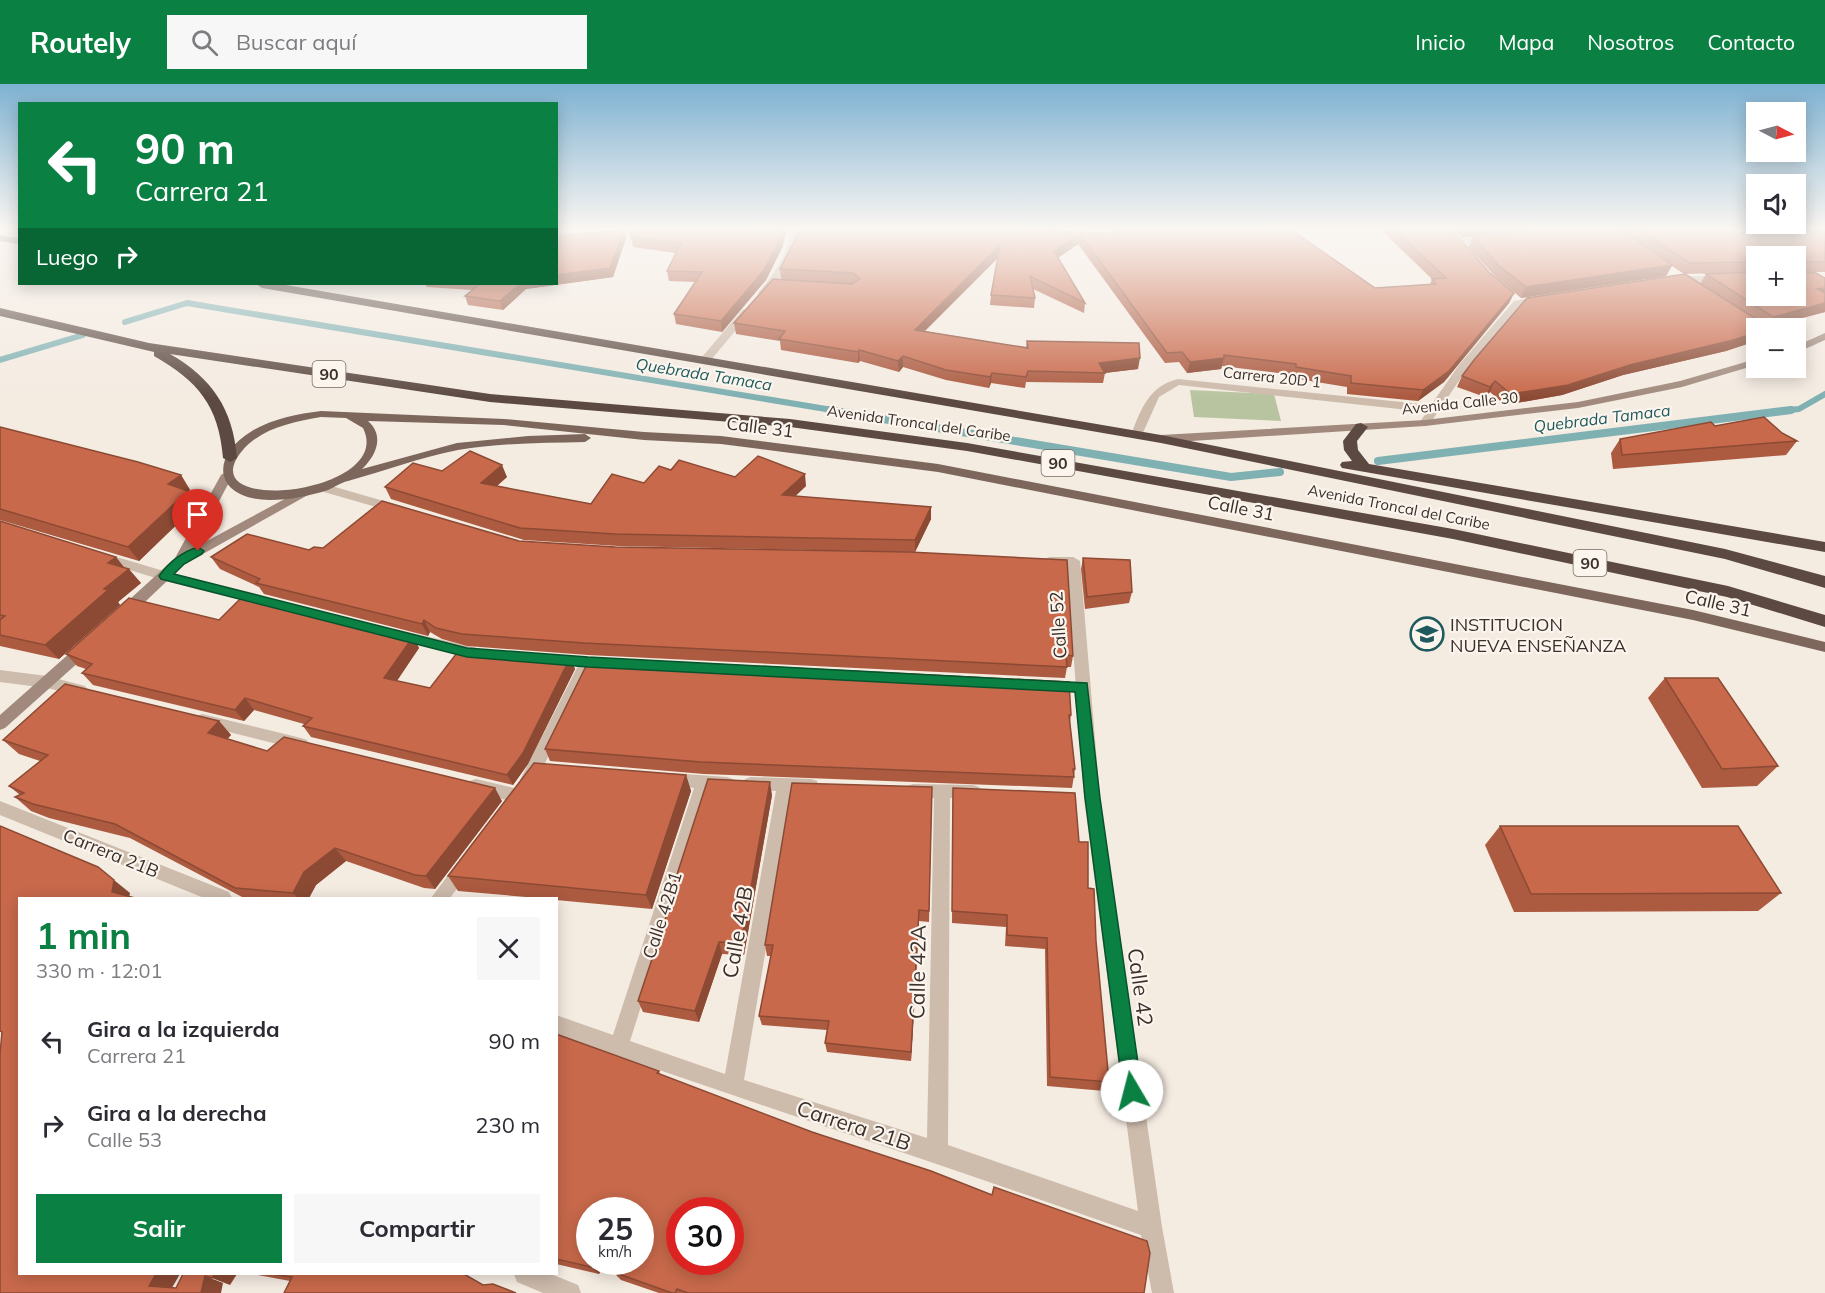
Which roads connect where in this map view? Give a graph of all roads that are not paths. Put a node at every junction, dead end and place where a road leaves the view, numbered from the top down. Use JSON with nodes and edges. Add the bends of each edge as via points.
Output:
{"nodes":[{"id":1,"x":270,"y":285,"type":"edge"},
{"id":2,"x":771,"y":285,"type":"edge"},
{"id":3,"x":1691,"y":285,"type":"edge"},
{"id":4,"x":1700,"y":292,"type":"edge"},
{"id":5,"x":1553,"y":298,"type":"edge"},
{"id":6,"x":0,"y":312,"type":"edge"},
{"id":7,"x":1825,"y":336,"type":"edge"},
{"id":8,"x":1806,"y":345,"type":"edge"},
{"id":9,"x":149,"y":347,"type":"junction"},
{"id":10,"x":706,"y":359,"type":"junction"},
{"id":11,"x":1746,"y":365,"type":"edge"},
{"id":12,"x":1435,"y":409,"type":"junction"},
{"id":13,"x":353,"y":417,"type":"junction"},
{"id":14,"x":1425,"y":423,"type":"junction"},
{"id":15,"x":1361,"y":427,"type":"junction"},
{"id":16,"x":1137,"y":435,"type":"junction"},
{"id":17,"x":645,"y":436,"type":"junction"},
{"id":18,"x":1161,"y":439,"type":"junction"},
{"id":19,"x":231,"y":458,"type":"junction"},
{"id":20,"x":1364,"y":468,"type":"junction"},
{"id":21,"x":227,"y":475,"type":"junction"},
{"id":22,"x":339,"y":480,"type":"junction"},
{"id":23,"x":315,"y":489,"type":"junction"},
{"id":24,"x":411,"y":513,"type":"edge"},
{"id":25,"x":1823,"y":546,"type":"edge"},
{"id":26,"x":88,"y":552,"type":"edge"},
{"id":27,"x":1037,"y":560,"type":"edge"},
{"id":28,"x":180,"y":561,"type":"junction"},
{"id":29,"x":165,"y":576,"type":"junction"},
{"id":30,"x":1825,"y":582,"type":"edge"},
{"id":31,"x":270,"y":602,"type":"edge"},
{"id":32,"x":115,"y":621,"type":"edge"},
{"id":33,"x":1825,"y":621,"type":"edge"},
{"id":34,"x":386,"y":632,"type":"edge"},
{"id":35,"x":98,"y":637,"type":"edge"},
{"id":36,"x":1825,"y":647,"type":"edge"},
{"id":37,"x":489,"y":654,"type":"edge"},
{"id":38,"x":533,"y":658,"type":"edge"},
{"id":39,"x":588,"y":662,"type":"junction"},
{"id":40,"x":623,"y":664,"type":"edge"},
{"id":41,"x":0,"y":676,"type":"edge"},
{"id":42,"x":47,"y":682,"type":"junction"},
{"id":43,"x":1076,"y":687,"type":"joint"},
{"id":44,"x":93,"y":693,"type":"edge"},
{"id":45,"x":185,"y":716,"type":"edge"},
{"id":46,"x":0,"y":724,"type":"edge"},
{"id":47,"x":311,"y":746,"type":"edge"},
{"id":48,"x":648,"y":778,"type":"edge"},
{"id":49,"x":460,"y":782,"type":"edge"},
{"id":50,"x":704,"y":783,"type":"junction"},
{"id":51,"x":785,"y":785,"type":"junction"},
{"id":52,"x":830,"y":787,"type":"edge"},
{"id":53,"x":897,"y":790,"type":"edge"},
{"id":54,"x":994,"y":792,"type":"edge"},
{"id":55,"x":942,"y":793,"type":"junction"},
{"id":56,"x":518,"y":796,"type":"junction"},
{"id":57,"x":1070,"y":796,"type":"edge"},
{"id":58,"x":1092,"y":798,"type":"junction"},
{"id":59,"x":0,"y":808,"type":"edge"},
{"id":60,"x":504,"y":815,"type":"edge"},
{"id":61,"x":475,"y":852,"type":"edge"},
{"id":62,"x":221,"y":897,"type":"edge"},
{"id":63,"x":441,"y":897,"type":"edge"},
{"id":64,"x":558,"y":1025,"type":"edge"},
{"id":65,"x":619,"y":1046,"type":"junction"},
{"id":66,"x":733,"y":1087,"type":"junction"},
{"id":67,"x":937,"y":1152,"type":"junction"},
{"id":68,"x":1151,"y":1227,"type":"junction"},
{"id":69,"x":527,"y":1275,"type":"edge"},
{"id":70,"x":570,"y":1293,"type":"edge"},
{"id":71,"x":1163,"y":1293,"type":"edge"}],
"edges":[{"from":1,"to":10,"type":"highway","name":"Avenida Troncal del Caribe","number":"90"},
{"from":2,"to":10,"type":"street"},
{"from":3,"to":4,"type":"street"},
{"from":5,"to":12,"type":"street","via":[[1515,300]]},
{"from":6,"to":9,"type":"highway","name":"Avenida Troncal del Caribe","number":"90"},
{"from":7,"to":8,"type":"main road"},
{"from":9,"to":19,"type":"highway","via":[[183,367],[209,391],[225,422]]},
{"from":9,"to":33,"type":"highway","name":"Avenida Troncal del Caribe","number":"90","via":[[490,398],[790,423],[967,447],[1453,534],[1728,592]]},
{"from":10,"to":16,"type":"highway","name":"Avenida Troncal del Caribe","number":"90"},
{"from":11,"to":14,"type":"main road","name":"Avenida Calle 30","via":[[1682,384],[1578,405]]},
{"from":12,"to":14,"type":"street"},
{"from":12,"to":16,"type":"street","name":"Carrera 20D 1","via":[[1178,382],[1161,387],[1150,401]]},
{"from":13,"to":17,"type":"main road","via":[[504,422]]},
{"from":13,"to":19,"type":"main road","via":[[321,414],[285,421],[251,437]]},
{"from":13,"to":22,"type":"main road","via":[[373,432],[374,444],[368,456]]},
{"from":14,"to":15,"type":"main road","name":"Avenida Calle 30"},
{"from":15,"to":18,"type":"main road","name":"Avenida Calle 30"},
{"from":15,"to":20,"type":"highway","via":[[1350,441],[1351,450]]},
{"from":16,"to":18,"type":"highway","name":"Avenida Troncal del Caribe","number":"90"},
{"from":17,"to":22,"type":"main road","via":[[457,447]]},
{"from":17,"to":36,"type":"main road","name":"Calle 31","via":[[721,440],[938,468],[1647,606]]},
{"from":18,"to":20,"type":"highway"},
{"from":18,"to":30,"type":"highway","name":"Avenida Troncal del Caribe","number":"90","via":[[1725,554]]},
{"from":19,"to":21,"type":"main road"},
{"from":20,"to":25,"type":"highway"},
{"from":21,"to":23,"type":"main road","via":[[246,492],[264,496]]},
{"from":21,"to":28,"type":"main road"},
{"from":22,"to":23,"type":"main road"},
{"from":23,"to":24,"type":"street"},
{"from":23,"to":28,"type":"main road"},
{"from":26,"to":29,"type":"street"},
{"from":27,"to":43,"type":"street","name":"Calle 52","via":[[1073,561]]},
{"from":28,"to":29,"type":"main road"},
{"from":29,"to":31,"type":"street"},
{"from":29,"to":32,"type":"main road"},
{"from":34,"to":37,"type":"street"},
{"from":35,"to":42,"type":"main road"},
{"from":38,"to":39,"type":"street"},
{"from":39,"to":40,"type":"street"},
{"from":39,"to":56,"type":"street","via":[[541,769]]},
{"from":41,"to":42,"type":"street"},
{"from":42,"to":44,"type":"street"},
{"from":42,"to":46,"type":"main road"},
{"from":43,"to":58,"type":"street","name":"Calle 42"},
{"from":45,"to":47,"type":"street"},
{"from":48,"to":50,"type":"street"},
{"from":49,"to":56,"type":"street"},
{"from":50,"to":51,"type":"street"},
{"from":50,"to":65,"type":"street","name":"Calle 42B1"},
{"from":51,"to":52,"type":"street"},
{"from":51,"to":66,"type":"street","name":"Calle 42B"},
{"from":53,"to":55,"type":"street"},
{"from":54,"to":55,"type":"street"},
{"from":55,"to":67,"type":"street","name":"Calle 42A"},
{"from":56,"to":60,"type":"street"},
{"from":57,"to":58,"type":"street"},
{"from":58,"to":68,"type":"street","name":"Calle 42"},
{"from":59,"to":62,"type":"street","name":"Carrera 21B"},
{"from":61,"to":63,"type":"street"},
{"from":64,"to":65,"type":"street","name":"Carrera 21B"},
{"from":65,"to":66,"type":"street","name":"Carrera 21B"},
{"from":66,"to":67,"type":"street","name":"Carrera 21B"},
{"from":67,"to":68,"type":"street","name":"Carrera 21B"},
{"from":68,"to":71,"type":"street","name":"Calle 42"},
{"from":69,"to":70,"type":"street"}]}
